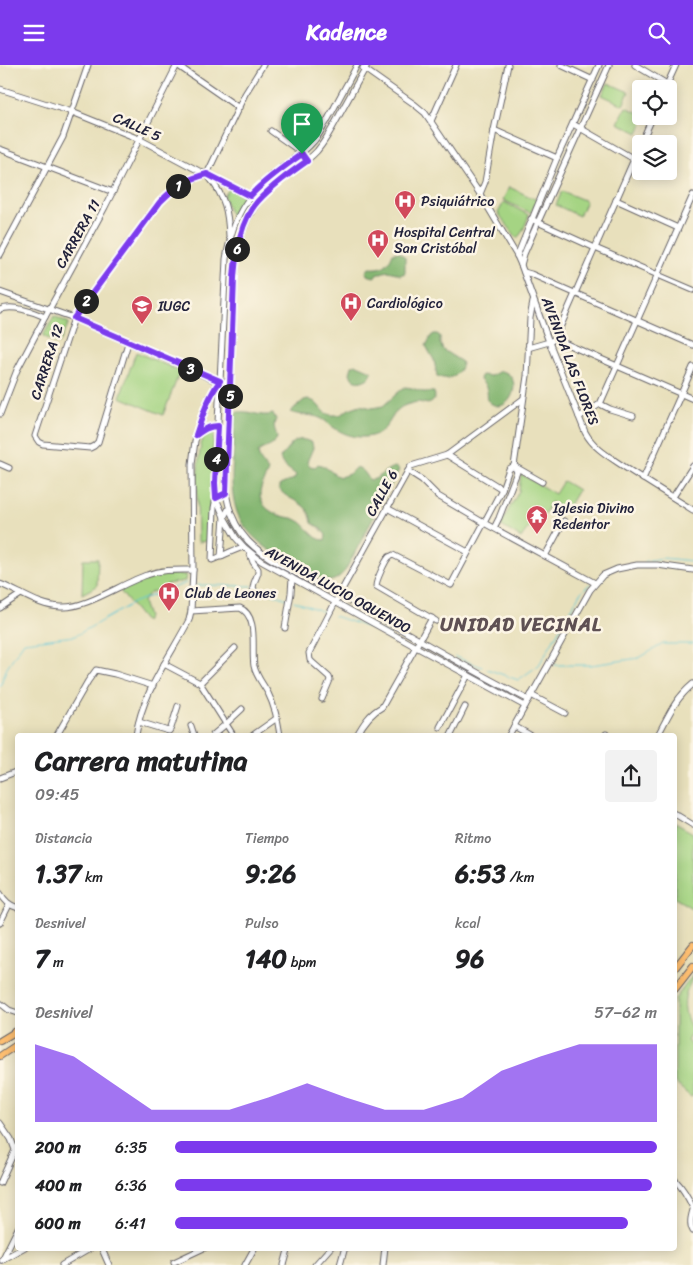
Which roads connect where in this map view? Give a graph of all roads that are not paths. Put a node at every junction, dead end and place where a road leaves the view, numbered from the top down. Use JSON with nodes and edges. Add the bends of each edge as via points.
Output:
{"nodes":[{"id":1,"x":88,"y":65,"type":"edge"},
{"id":2,"x":177,"y":65,"type":"edge"},
{"id":3,"x":263,"y":65,"type":"edge"},
{"id":4,"x":358,"y":65,"type":"edge"},
{"id":5,"x":456,"y":65,"type":"edge"},
{"id":6,"x":508,"y":65,"type":"edge"},
{"id":7,"x":561,"y":65,"type":"edge"},
{"id":8,"x":600,"y":65,"type":"edge"},
{"id":9,"x":609,"y":65,"type":"edge"},
{"id":10,"x":635,"y":65,"type":"edge"},
{"id":11,"x":676,"y":65,"type":"edge"},
{"id":12,"x":366,"y":67,"type":"edge"},
{"id":13,"x":593,"y":80,"type":"junction"},
{"id":14,"x":657,"y":80,"type":"edge"},
{"id":15,"x":669,"y":80,"type":"edge"},
{"id":16,"x":0,"y":89,"type":"edge"},
{"id":17,"x":239,"y":108,"type":"junction"},
{"id":18,"x":72,"y":112,"type":"junction"},
{"id":19,"x":431,"y":121,"type":"junction"},
{"id":20,"x":573,"y":124,"type":"junction"},
{"id":21,"x":581,"y":128,"type":"junction"},
{"id":22,"x":494,"y":130,"type":"junction"},
{"id":23,"x":271,"y":131,"type":"dead end"},
{"id":24,"x":139,"y":139,"type":"junction"},
{"id":25,"x":0,"y":149,"type":"edge"},
{"id":26,"x":302,"y":154,"type":"junction"},
{"id":27,"x":557,"y":158,"type":"junction"},
{"id":28,"x":632,"y":158,"type":"edge"},
{"id":29,"x":307,"y":161,"type":"junction"},
{"id":30,"x":632,"y":164,"type":"edge"},
{"id":31,"x":47,"y":166,"type":"junction"},
{"id":32,"x":207,"y":174,"type":"junction"},
{"id":33,"x":230,"y":186,"type":"junction"},
{"id":34,"x":113,"y":192,"type":"junction"},
{"id":35,"x":220,"y":194,"type":"junction"},
{"id":36,"x":480,"y":194,"type":"junction"},
{"id":37,"x":693,"y":195,"type":"edge"},
{"id":38,"x":250,"y":196,"type":"junction"},
{"id":39,"x":616,"y":200,"type":"junction"},
{"id":40,"x":258,"y":201,"type":"junction"},
{"id":41,"x":531,"y":219,"type":"junction"},
{"id":42,"x":538,"y":222,"type":"junction"},
{"id":43,"x":678,"y":228,"type":"junction"},
{"id":44,"x":229,"y":239,"type":"junction"},
{"id":45,"x":595,"y":248,"type":"junction"},
{"id":46,"x":517,"y":253,"type":"junction"},
{"id":47,"x":524,"y":254,"type":"junction"},
{"id":48,"x":0,"y":255,"type":"edge"},
{"id":49,"x":521,"y":265,"type":"junction"},
{"id":50,"x":524,"y":272,"type":"junction"},
{"id":51,"x":658,"y":275,"type":"junction"},
{"id":52,"x":225,"y":278,"type":"junction"},
{"id":53,"x":234,"y":278,"type":"junction"},
{"id":54,"x":693,"y":290,"type":"edge"},
{"id":55,"x":0,"y":292,"type":"edge"},
{"id":56,"x":574,"y":293,"type":"junction"},
{"id":57,"x":534,"y":301,"type":"junction"},
{"id":58,"x":49,"y":309,"type":"junction"},
{"id":59,"x":0,"y":310,"type":"edge"},
{"id":60,"x":45,"y":317,"type":"junction"},
{"id":61,"x":74,"y":318,"type":"junction"},
{"id":62,"x":638,"y":320,"type":"junction"},
{"id":63,"x":555,"y":339,"type":"junction"},
{"id":64,"x":549,"y":342,"type":"junction"},
{"id":65,"x":128,"y":343,"type":"junction"},
{"id":66,"x":693,"y":345,"type":"edge"},
{"id":67,"x":528,"y":348,"type":"junction"},
{"id":68,"x":617,"y":366,"type":"junction"},
{"id":69,"x":693,"y":367,"type":"edge"},
{"id":70,"x":220,"y":381,"type":"junction"},
{"id":71,"x":230,"y":382,"type":"junction"},
{"id":72,"x":681,"y":394,"type":"junction"},
{"id":73,"x":523,"y":399,"type":"junction"},
{"id":74,"x":693,"y":399,"type":"edge"},
{"id":75,"x":600,"y":404,"type":"junction"},
{"id":76,"x":0,"y":414,"type":"edge"},
{"id":77,"x":633,"y":416,"type":"dead end"},
{"id":78,"x":579,"y":417,"type":"junction"},
{"id":79,"x":218,"y":426,"type":"junction"},
{"id":80,"x":196,"y":435,"type":"junction"},
{"id":81,"x":447,"y":455,"type":"junction"},
{"id":82,"x":0,"y":464,"type":"edge"},
{"id":83,"x":514,"y":466,"type":"junction"},
{"id":84,"x":693,"y":467,"type":"edge"},
{"id":85,"x":9,"y":468,"type":"dead end"},
{"id":86,"x":408,"y":471,"type":"junction"},
{"id":87,"x":643,"y":479,"type":"junction"},
{"id":88,"x":542,"y":482,"type":"dead end"},
{"id":89,"x":502,"y":489,"type":"junction"},
{"id":90,"x":226,"y":493,"type":"junction"},
{"id":91,"x":672,"y":497,"type":"junction"},
{"id":92,"x":216,"y":498,"type":"junction"},
{"id":93,"x":229,"y":508,"type":"junction"},
{"id":94,"x":387,"y":508,"type":"junction"},
{"id":95,"x":693,"y":509,"type":"edge"},
{"id":96,"x":224,"y":517,"type":"junction"},
{"id":97,"x":564,"y":521,"type":"dead end"},
{"id":98,"x":484,"y":523,"type":"junction"},
{"id":99,"x":494,"y":528,"type":"junction"},
{"id":100,"x":244,"y":547,"type":"junction"},
{"id":101,"x":468,"y":552,"type":"junction"},
{"id":102,"x":250,"y":553,"type":"junction"},
{"id":103,"x":545,"y":556,"type":"junction"},
{"id":104,"x":221,"y":557,"type":"junction"},
{"id":105,"x":192,"y":570,"type":"junction"},
{"id":106,"x":693,"y":570,"type":"edge"},
{"id":107,"x":292,"y":578,"type":"junction"},
{"id":108,"x":595,"y":583,"type":"junction"},
{"id":109,"x":0,"y":584,"type":"edge"},
{"id":110,"x":255,"y":591,"type":"dead end"},
{"id":111,"x":21,"y":594,"type":"junction"},
{"id":112,"x":339,"y":595,"type":"junction"},
{"id":113,"x":335,"y":602,"type":"junction"},
{"id":114,"x":0,"y":608,"type":"edge"},
{"id":115,"x":192,"y":611,"type":"junction"},
{"id":116,"x":285,"y":628,"type":"dead end"},
{"id":117,"x":419,"y":641,"type":"junction"},
{"id":118,"x":416,"y":647,"type":"junction"},
{"id":119,"x":235,"y":648,"type":"dead end"},
{"id":120,"x":164,"y":664,"type":"junction"},
{"id":121,"x":468,"y":675,"type":"junction"},
{"id":122,"x":200,"y":683,"type":"junction"},
{"id":123,"x":693,"y":684,"type":"edge"},
{"id":124,"x":153,"y":686,"type":"junction"},
{"id":125,"x":530,"y":697,"type":"junction"},
{"id":126,"x":322,"y":699,"type":"dead end"},
{"id":127,"x":178,"y":706,"type":"dead end"},
{"id":128,"x":525,"y":706,"type":"junction"},
{"id":129,"x":465,"y":707,"type":"dead end"},
{"id":130,"x":242,"y":709,"type":"dead end"},
{"id":131,"x":565,"y":713,"type":"dead end"},
{"id":132,"x":277,"y":719,"type":"junction"},
{"id":133,"x":139,"y":721,"type":"junction"},
{"id":134,"x":226,"y":724,"type":"junction"},
{"id":135,"x":514,"y":725,"type":"junction"},
{"id":136,"x":191,"y":726,"type":"dead end"},
{"id":137,"x":440,"y":727,"type":"dead end"},
{"id":138,"x":58,"y":733,"type":"edge"},
{"id":139,"x":136,"y":733,"type":"edge"},
{"id":140,"x":193,"y":733,"type":"edge"},
{"id":141,"x":216,"y":733,"type":"edge"},
{"id":142,"x":232,"y":733,"type":"edge"},
{"id":143,"x":256,"y":733,"type":"edge"},
{"id":144,"x":280,"y":733,"type":"edge"},
{"id":145,"x":358,"y":733,"type":"edge"},
{"id":146,"x":452,"y":733,"type":"edge"},
{"id":147,"x":510,"y":733,"type":"edge"},
{"id":148,"x":527,"y":733,"type":"edge"},
{"id":149,"x":659,"y":733,"type":"edge"},
{"id":150,"x":15,"y":772,"type":"edge"},
{"id":151,"x":0,"y":778,"type":"edge"},
{"id":152,"x":677,"y":816,"type":"edge"},
{"id":153,"x":693,"y":825,"type":"edge"},
{"id":154,"x":0,"y":893,"type":"edge"},
{"id":155,"x":9,"y":905,"type":"junction"},
{"id":156,"x":15,"y":907,"type":"edge"},
{"id":157,"x":0,"y":923,"type":"edge"},
{"id":158,"x":693,"y":945,"type":"edge"},
{"id":159,"x":677,"y":965,"type":"edge"},
{"id":160,"x":693,"y":965,"type":"edge"},
{"id":161,"x":677,"y":986,"type":"edge"},
{"id":162,"x":0,"y":1003,"type":"edge"},
{"id":163,"x":15,"y":1012,"type":"edge"},
{"id":164,"x":15,"y":1032,"type":"edge"},
{"id":165,"x":0,"y":1041,"type":"edge"},
{"id":166,"x":15,"y":1047,"type":"edge"},
{"id":167,"x":0,"y":1056,"type":"edge"},
{"id":168,"x":0,"y":1123,"type":"edge"},
{"id":169,"x":15,"y":1148,"type":"edge"},
{"id":170,"x":15,"y":1152,"type":"edge"},
{"id":171,"x":677,"y":1182,"type":"edge"},
{"id":172,"x":0,"y":1183,"type":"edge"},
{"id":173,"x":693,"y":1209,"type":"edge"},
{"id":174,"x":693,"y":1231,"type":"edge"},
{"id":175,"x":15,"y":1234,"type":"edge"},
{"id":176,"x":18,"y":1251,"type":"edge"},
{"id":177,"x":86,"y":1251,"type":"edge"},
{"id":178,"x":103,"y":1251,"type":"edge"},
{"id":179,"x":197,"y":1251,"type":"edge"},
{"id":180,"x":253,"y":1251,"type":"edge"},
{"id":181,"x":288,"y":1251,"type":"edge"},
{"id":182,"x":327,"y":1251,"type":"edge"},
{"id":183,"x":344,"y":1251,"type":"edge"},
{"id":184,"x":385,"y":1251,"type":"edge"},
{"id":185,"x":1,"y":1260,"type":"edge"},
{"id":186,"x":174,"y":1262,"type":"dead end"},
{"id":187,"x":62,"y":1265,"type":"edge"},
{"id":188,"x":109,"y":1265,"type":"edge"},
{"id":189,"x":245,"y":1265,"type":"edge"},
{"id":190,"x":284,"y":1265,"type":"edge"},
{"id":191,"x":315,"y":1265,"type":"edge"},
{"id":192,"x":340,"y":1265,"type":"edge"},
{"id":193,"x":383,"y":1265,"type":"edge"}],
"edges":[{"from":1,"to":18,"type":"street"},
{"from":2,"to":17,"type":"street"},
{"from":2,"to":24,"type":"street","name":"CARRERA 11"},
{"from":3,"to":17,"type":"street"},
{"from":4,"to":12,"type":"street","name":"AVENIDA LAS FLORES"},
{"from":4,"to":26,"type":"street","name":"AVENIDA LUCIO OQUENDO","via":[[323,128]]},
{"from":5,"to":19,"type":"street"},
{"from":6,"to":22,"type":"street"},
{"from":7,"to":13,"type":"street"},
{"from":8,"to":13,"type":"street"},
{"from":9,"to":21,"type":"street"},
{"from":10,"to":14,"type":"street"},
{"from":11,"to":15,"type":"street"},
{"from":12,"to":19,"type":"street","name":"AVENIDA LAS FLORES"},
{"from":12,"to":29,"type":"street","name":"AVENIDA LUCIO OQUENDO","via":[[328,137]]},
{"from":13,"to":20,"type":"street"},
{"from":16,"to":18,"type":"street","name":"CALLE 5"},
{"from":17,"to":32,"type":"street"},
{"from":18,"to":24,"type":"street","name":"CALLE 5"},
{"from":18,"to":31,"type":"street"},
{"from":19,"to":36,"type":"street","name":"AVENIDA LAS FLORES"},
{"from":20,"to":21,"type":"street"},
{"from":20,"to":27,"type":"street"},
{"from":21,"to":28,"type":"street"},
{"from":21,"to":42,"type":"street"},
{"from":22,"to":27,"type":"street"},
{"from":22,"to":36,"type":"street"},
{"from":23,"to":26,"type":"street"},
{"from":24,"to":32,"type":"street","name":"CALLE 5"},
{"from":24,"to":34,"type":"street","name":"CARRERA 11"},
{"from":25,"to":31,"type":"street"},
{"from":26,"to":29,"type":"street"},
{"from":26,"to":38,"type":"street","name":"AVENIDA LUCIO OQUENDO"},
{"from":27,"to":41,"type":"street"},
{"from":29,"to":40,"type":"street","name":"AVENIDA LUCIO OQUENDO"},
{"from":30,"to":39,"type":"street"},
{"from":31,"to":34,"type":"street"},
{"from":31,"to":48,"type":"street"},
{"from":32,"to":33,"type":"street","name":"CALLE 5"},
{"from":32,"to":35,"type":"street"},
{"from":32,"to":61,"type":"street","name":"CARRERA 12","via":[[181,184],[160,202]]},
{"from":33,"to":35,"type":"street","via":[[221,186]]},
{"from":33,"to":38,"type":"street","name":"CALLE 5"},
{"from":34,"to":58,"type":"street","name":"CARRERA 11"},
{"from":35,"to":44,"type":"street","via":[[228,215]]},
{"from":36,"to":46,"type":"street","name":"AVENIDA LAS FLORES"},
{"from":37,"to":43,"type":"street"},
{"from":38,"to":40,"type":"street","name":"CALLE 5"},
{"from":38,"to":44,"type":"street","name":"AVENIDA LUCIO OQUENDO","via":[[235,221]]},
{"from":39,"to":43,"type":"street"},
{"from":39,"to":45,"type":"street"},
{"from":40,"to":53,"type":"street","name":"AVENIDA LUCIO OQUENDO","via":[[238,243]]},
{"from":41,"to":42,"type":"street"},
{"from":41,"to":46,"type":"street"},
{"from":42,"to":45,"type":"street"},
{"from":42,"to":47,"type":"street"},
{"from":43,"to":51,"type":"street"},
{"from":44,"to":52,"type":"street","name":"AVENIDA LUCIO OQUENDO"},
{"from":45,"to":51,"type":"street"},
{"from":45,"to":56,"type":"street"},
{"from":46,"to":47,"type":"street"},
{"from":46,"to":49,"type":"street","name":"AVENIDA LAS FLORES"},
{"from":47,"to":49,"type":"street"},
{"from":49,"to":50,"type":"street","name":"AVENIDA LAS FLORES"},
{"from":50,"to":56,"type":"street"},
{"from":50,"to":57,"type":"street","name":"AVENIDA LAS FLORES"},
{"from":51,"to":54,"type":"street"},
{"from":51,"to":62,"type":"street"},
{"from":52,"to":53,"type":"street"},
{"from":52,"to":70,"type":"street","name":"AVENIDA LUCIO OQUENDO"},
{"from":53,"to":71,"type":"street","name":"AVENIDA LUCIO OQUENDO"},
{"from":55,"to":58,"type":"street"},
{"from":56,"to":62,"type":"street"},
{"from":56,"to":63,"type":"street"},
{"from":57,"to":64,"type":"street","name":"AVENIDA LAS FLORES"},
{"from":57,"to":67,"type":"street"},
{"from":58,"to":60,"type":"street","name":"CARRERA 11"},
{"from":58,"to":61,"type":"street"},
{"from":59,"to":60,"type":"street","via":[[10,307]]},
{"from":60,"to":76,"type":"street","name":"CARRERA 11","via":[[17,371]]},
{"from":61,"to":65,"type":"street"},
{"from":61,"to":65,"type":"street","name":"CARRERA 12","via":[[35,437],[43,444],[90,448],[98,442]]},
{"from":62,"to":66,"type":"street"},
{"from":62,"to":68,"type":"street"},
{"from":63,"to":64,"type":"street"},
{"from":63,"to":68,"type":"street"},
{"from":64,"to":67,"type":"street"},
{"from":64,"to":78,"type":"street","name":"AVENIDA LAS FLORES"},
{"from":65,"to":70,"type":"street"},
{"from":67,"to":73,"type":"street"},
{"from":68,"to":72,"type":"street"},
{"from":68,"to":75,"type":"street"},
{"from":69,"to":72,"type":"street"},
{"from":70,"to":71,"type":"street"},
{"from":70,"to":79,"type":"street","name":"AVENIDA LUCIO OQUENDO"},
{"from":70,"to":80,"type":"street","via":[[210,397]]},
{"from":71,"to":90,"type":"street","name":"AVENIDA LUCIO OQUENDO"},
{"from":72,"to":74,"type":"street"},
{"from":72,"to":87,"type":"street"},
{"from":73,"to":81,"type":"street","name":"CALLE 6"},
{"from":73,"to":83,"type":"street"},
{"from":75,"to":77,"type":"street"},
{"from":75,"to":78,"type":"street"},
{"from":78,"to":87,"type":"street","name":"AVENIDA LAS FLORES","via":[[589,439],[600,450]]},
{"from":79,"to":80,"type":"street","via":[[206,428]]},
{"from":79,"to":92,"type":"street","name":"AVENIDA LUCIO OQUENDO"},
{"from":80,"to":105,"type":"street","via":[[192,464]]},
{"from":81,"to":86,"type":"street","name":"CALLE 6","via":[[411,467]]},
{"from":81,"to":89,"type":"street"},
{"from":82,"to":85,"type":"street"},
{"from":83,"to":88,"type":"street"},
{"from":83,"to":89,"type":"street","via":[[509,469]]},
{"from":83,"to":99,"type":"street","via":[[517,472]]},
{"from":84,"to":91,"type":"street"},
{"from":86,"to":94,"type":"street","name":"CALLE 6"},
{"from":86,"to":98,"type":"street","via":[[438,496]]},
{"from":87,"to":91,"type":"street","name":"AVENIDA LAS FLORES"},
{"from":89,"to":98,"type":"street"},
{"from":90,"to":92,"type":"street"},
{"from":90,"to":93,"type":"street","name":"AVENIDA LUCIO OQUENDO"},
{"from":91,"to":95,"type":"street","name":"AVENIDA LAS FLORES"},
{"from":92,"to":96,"type":"street","name":"AVENIDA LUCIO OQUENDO"},
{"from":92,"to":104,"type":"street","via":[[212,560]]},
{"from":93,"to":96,"type":"street"},
{"from":93,"to":112,"type":"street","name":"AVENIDA LUCIO OQUENDO","via":[[239,529],[257,549]]},
{"from":94,"to":101,"type":"street"},
{"from":94,"to":112,"type":"street","name":"CALLE 6"},
{"from":96,"to":100,"type":"street","name":"AVENIDA LUCIO OQUENDO"},
{"from":96,"to":104,"type":"street"},
{"from":97,"to":103,"type":"street"},
{"from":98,"to":99,"type":"street"},
{"from":98,"to":101,"type":"street"},
{"from":99,"to":103,"type":"street"},
{"from":100,"to":102,"type":"street","name":"AVENIDA LUCIO OQUENDO"},
{"from":100,"to":104,"type":"street"},
{"from":101,"to":117,"type":"street","via":[[451,585],[393,555],[389,557],[376,586],[434,619]]},
{"from":102,"to":107,"type":"street","name":"AVENIDA LUCIO OQUENDO"},
{"from":102,"to":110,"type":"street","via":[[258,569]]},
{"from":103,"to":108,"type":"street"},
{"from":105,"to":111,"type":"street","via":[[166,570],[145,575],[74,607],[46,605]]},
{"from":105,"to":115,"type":"street"},
{"from":106,"to":108,"type":"street","via":[[637,565],[603,575]]},
{"from":107,"to":113,"type":"street","name":"AVENIDA LUCIO OQUENDO"},
{"from":107,"to":116,"type":"street"},
{"from":108,"to":125,"type":"street"},
{"from":109,"to":111,"type":"street"},
{"from":111,"to":114,"type":"street"},
{"from":112,"to":113,"type":"street","name":"CALLE 6"},
{"from":112,"to":117,"type":"street","name":"AVENIDA LUCIO OQUENDO"},
{"from":113,"to":118,"type":"street","name":"AVENIDA LUCIO OQUENDO"},
{"from":113,"to":126,"type":"street","name":"CALLE 6","via":[[309,653],[310,660],[330,680]]},
{"from":115,"to":120,"type":"street"},
{"from":115,"to":132,"type":"street","via":[[240,608],[250,616],[256,673],[271,699]]},
{"from":117,"to":118,"type":"street"},
{"from":117,"to":125,"type":"street","name":"AVENIDA LUCIO OQUENDO"},
{"from":118,"to":121,"type":"street","name":"AVENIDA LUCIO OQUENDO"},
{"from":118,"to":145,"type":"street","via":[[382,707],[376,709]]},
{"from":119,"to":122,"type":"street"},
{"from":120,"to":122,"type":"street"},
{"from":120,"to":124,"type":"street"},
{"from":121,"to":128,"type":"street","name":"AVENIDA LUCIO OQUENDO"},
{"from":121,"to":137,"type":"street"},
{"from":122,"to":134,"type":"street"},
{"from":123,"to":149,"type":"street","via":[[679,697]]},
{"from":124,"to":133,"type":"street"},
{"from":124,"to":138,"type":"street","via":[[96,670]]},
{"from":125,"to":128,"type":"street"},
{"from":125,"to":131,"type":"street","name":"AVENIDA LUCIO OQUENDO"},
{"from":127,"to":133,"type":"street","via":[[169,731]]},
{"from":128,"to":135,"type":"street"},
{"from":129,"to":146,"type":"street"},
{"from":130,"to":134,"type":"street"},
{"from":132,"to":143,"type":"street"},
{"from":132,"to":144,"type":"street"},
{"from":133,"to":139,"type":"street"},
{"from":134,"to":141,"type":"street"},
{"from":134,"to":142,"type":"street"},
{"from":135,"to":147,"type":"street"},
{"from":135,"to":148,"type":"street"},
{"from":136,"to":140,"type":"street"},
{"from":150,"to":151,"type":"street"},
{"from":152,"to":153,"type":"street"},
{"from":154,"to":155,"type":"street"},
{"from":155,"to":156,"type":"street"},
{"from":155,"to":157,"type":"street"},
{"from":158,"to":159,"type":"main road"},
{"from":160,"to":161,"type":"main road"},
{"from":162,"to":163,"type":"street"},
{"from":164,"to":165,"type":"main road"},
{"from":166,"to":167,"type":"main road"},
{"from":168,"to":169,"type":"street"},
{"from":170,"to":172,"type":"street"},
{"from":171,"to":173,"type":"street"},
{"from":173,"to":174,"type":"street"},
{"from":175,"to":185,"type":"street"},
{"from":176,"to":185,"type":"street"},
{"from":177,"to":187,"type":"street"},
{"from":178,"to":188,"type":"street"},
{"from":179,"to":186,"type":"street"},
{"from":180,"to":189,"type":"street"},
{"from":181,"to":190,"type":"street"},
{"from":182,"to":191,"type":"street"},
{"from":183,"to":192,"type":"street"},
{"from":184,"to":193,"type":"street"}]}
